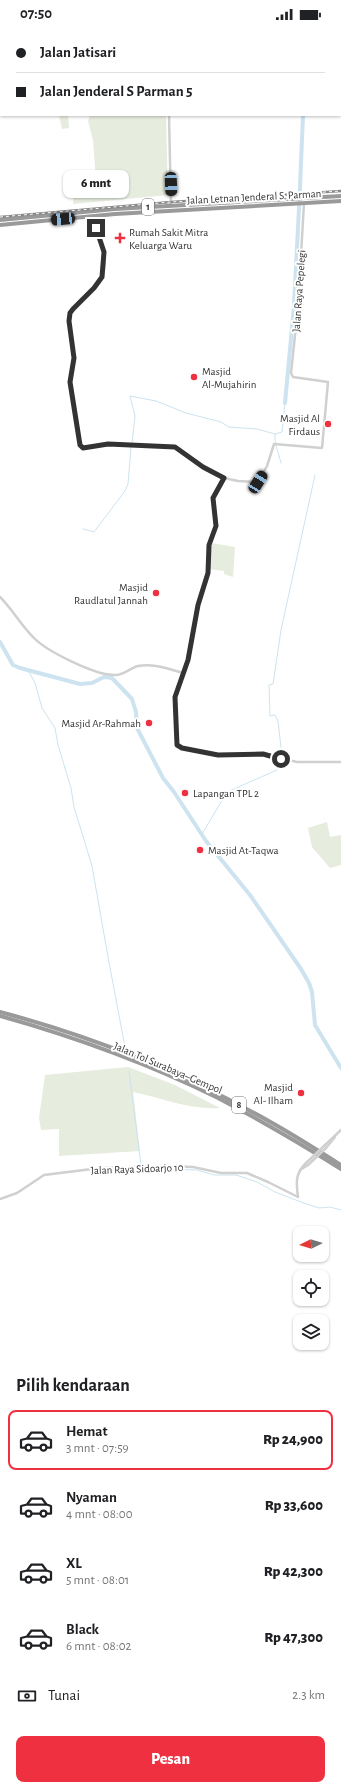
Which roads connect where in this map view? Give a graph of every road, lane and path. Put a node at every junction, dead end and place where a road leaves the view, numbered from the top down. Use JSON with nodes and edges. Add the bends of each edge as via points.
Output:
{"nodes":[{"id":1,"x":169,"y":116,"type":"edge"},
{"id":2,"x":341,"y":196,"type":"edge"},
{"id":3,"x":300,"y":201,"type":"junction"},
{"id":4,"x":341,"y":201,"type":"edge"},
{"id":5,"x":171,"y":206,"type":"junction"},
{"id":6,"x":115,"y":212,"type":"junction"},
{"id":7,"x":92,"y":216,"type":"junction"},
{"id":8,"x":0,"y":220,"type":"edge"},
{"id":9,"x":0,"y":225,"type":"edge"},
{"id":10,"x":224,"y":478,"type":"junction"},
{"id":11,"x":0,"y":597,"type":"edge"},
{"id":12,"x":183,"y":673,"type":"junction"},
{"id":13,"x":341,"y":762,"type":"edge"},
{"id":14,"x":0,"y":1012,"type":"edge"},
{"id":15,"x":0,"y":1016,"type":"edge"},
{"id":16,"x":341,"y":1130,"type":"edge"},
{"id":17,"x":341,"y":1165,"type":"edge"},
{"id":18,"x":341,"y":1169,"type":"edge"},
{"id":19,"x":0,"y":1199,"type":"edge"}],
"edges":[{"from":1,"to":5,"type":"street"},
{"from":2,"to":3,"type":"highway","name":"Jalan Letnan Jenderal S. Parman","number":"1"},
{"from":3,"to":4,"type":"highway","name":"Jalan Letnan Jenderal S. Parman","number":"1"},
{"from":3,"to":5,"type":"highway","number":"1"},
{"from":3,"to":6,"type":"highway","name":"Jalan Letnan Jenderal S. Parman","number":"1"},
{"from":3,"to":10,"type":"street","name":"Jalan Raya Pepelegi","via":[[298,307],[291,373],[294,378],[328,382],[322,448],[275,444],[258,482]]},
{"from":5,"to":6,"type":"highway","number":"1"},
{"from":6,"to":7,"type":"highway","name":"Jalan Letnan Jenderal S. Parman","number":"1"},
{"from":6,"to":8,"type":"highway","number":"1"},
{"from":7,"to":9,"type":"highway","name":"Jalan Letnan Jenderal S. Parman","number":"1"},
{"from":7,"to":10,"type":"street","via":[[104,252],[103,271],[99,281],[70,313],[69,321],[74,358],[70,382],[79,441],[83,448],[108,444],[175,447]]},
{"from":10,"to":12,"type":"street","via":[[213,498],[216,526],[208,552],[208,573]]},
{"from":11,"to":12,"type":"street","via":[[37,641],[86,669],[114,675],[147,665]]},
{"from":12,"to":13,"type":"street","via":[[174,700],[178,746],[218,755],[263,754],[304,762]]},
{"from":14,"to":17,"type":"highway","name":"Jalan Tol Surabaya–Gempol","number":"8","via":[[84,1038],[168,1071],[274,1124]]},
{"from":15,"to":18,"type":"highway","name":"Jalan Tol Surabaya–Gempol","number":"8","via":[[87,1044],[179,1080],[247,1114]]},
{"from":16,"to":19,"type":"street","name":"Jalan Raya Sidoarjo 10","bridge":true,"via":[[300,1170],[296,1179],[298,1197],[247,1173],[140,1166],[44,1175],[17,1194]]}]}
